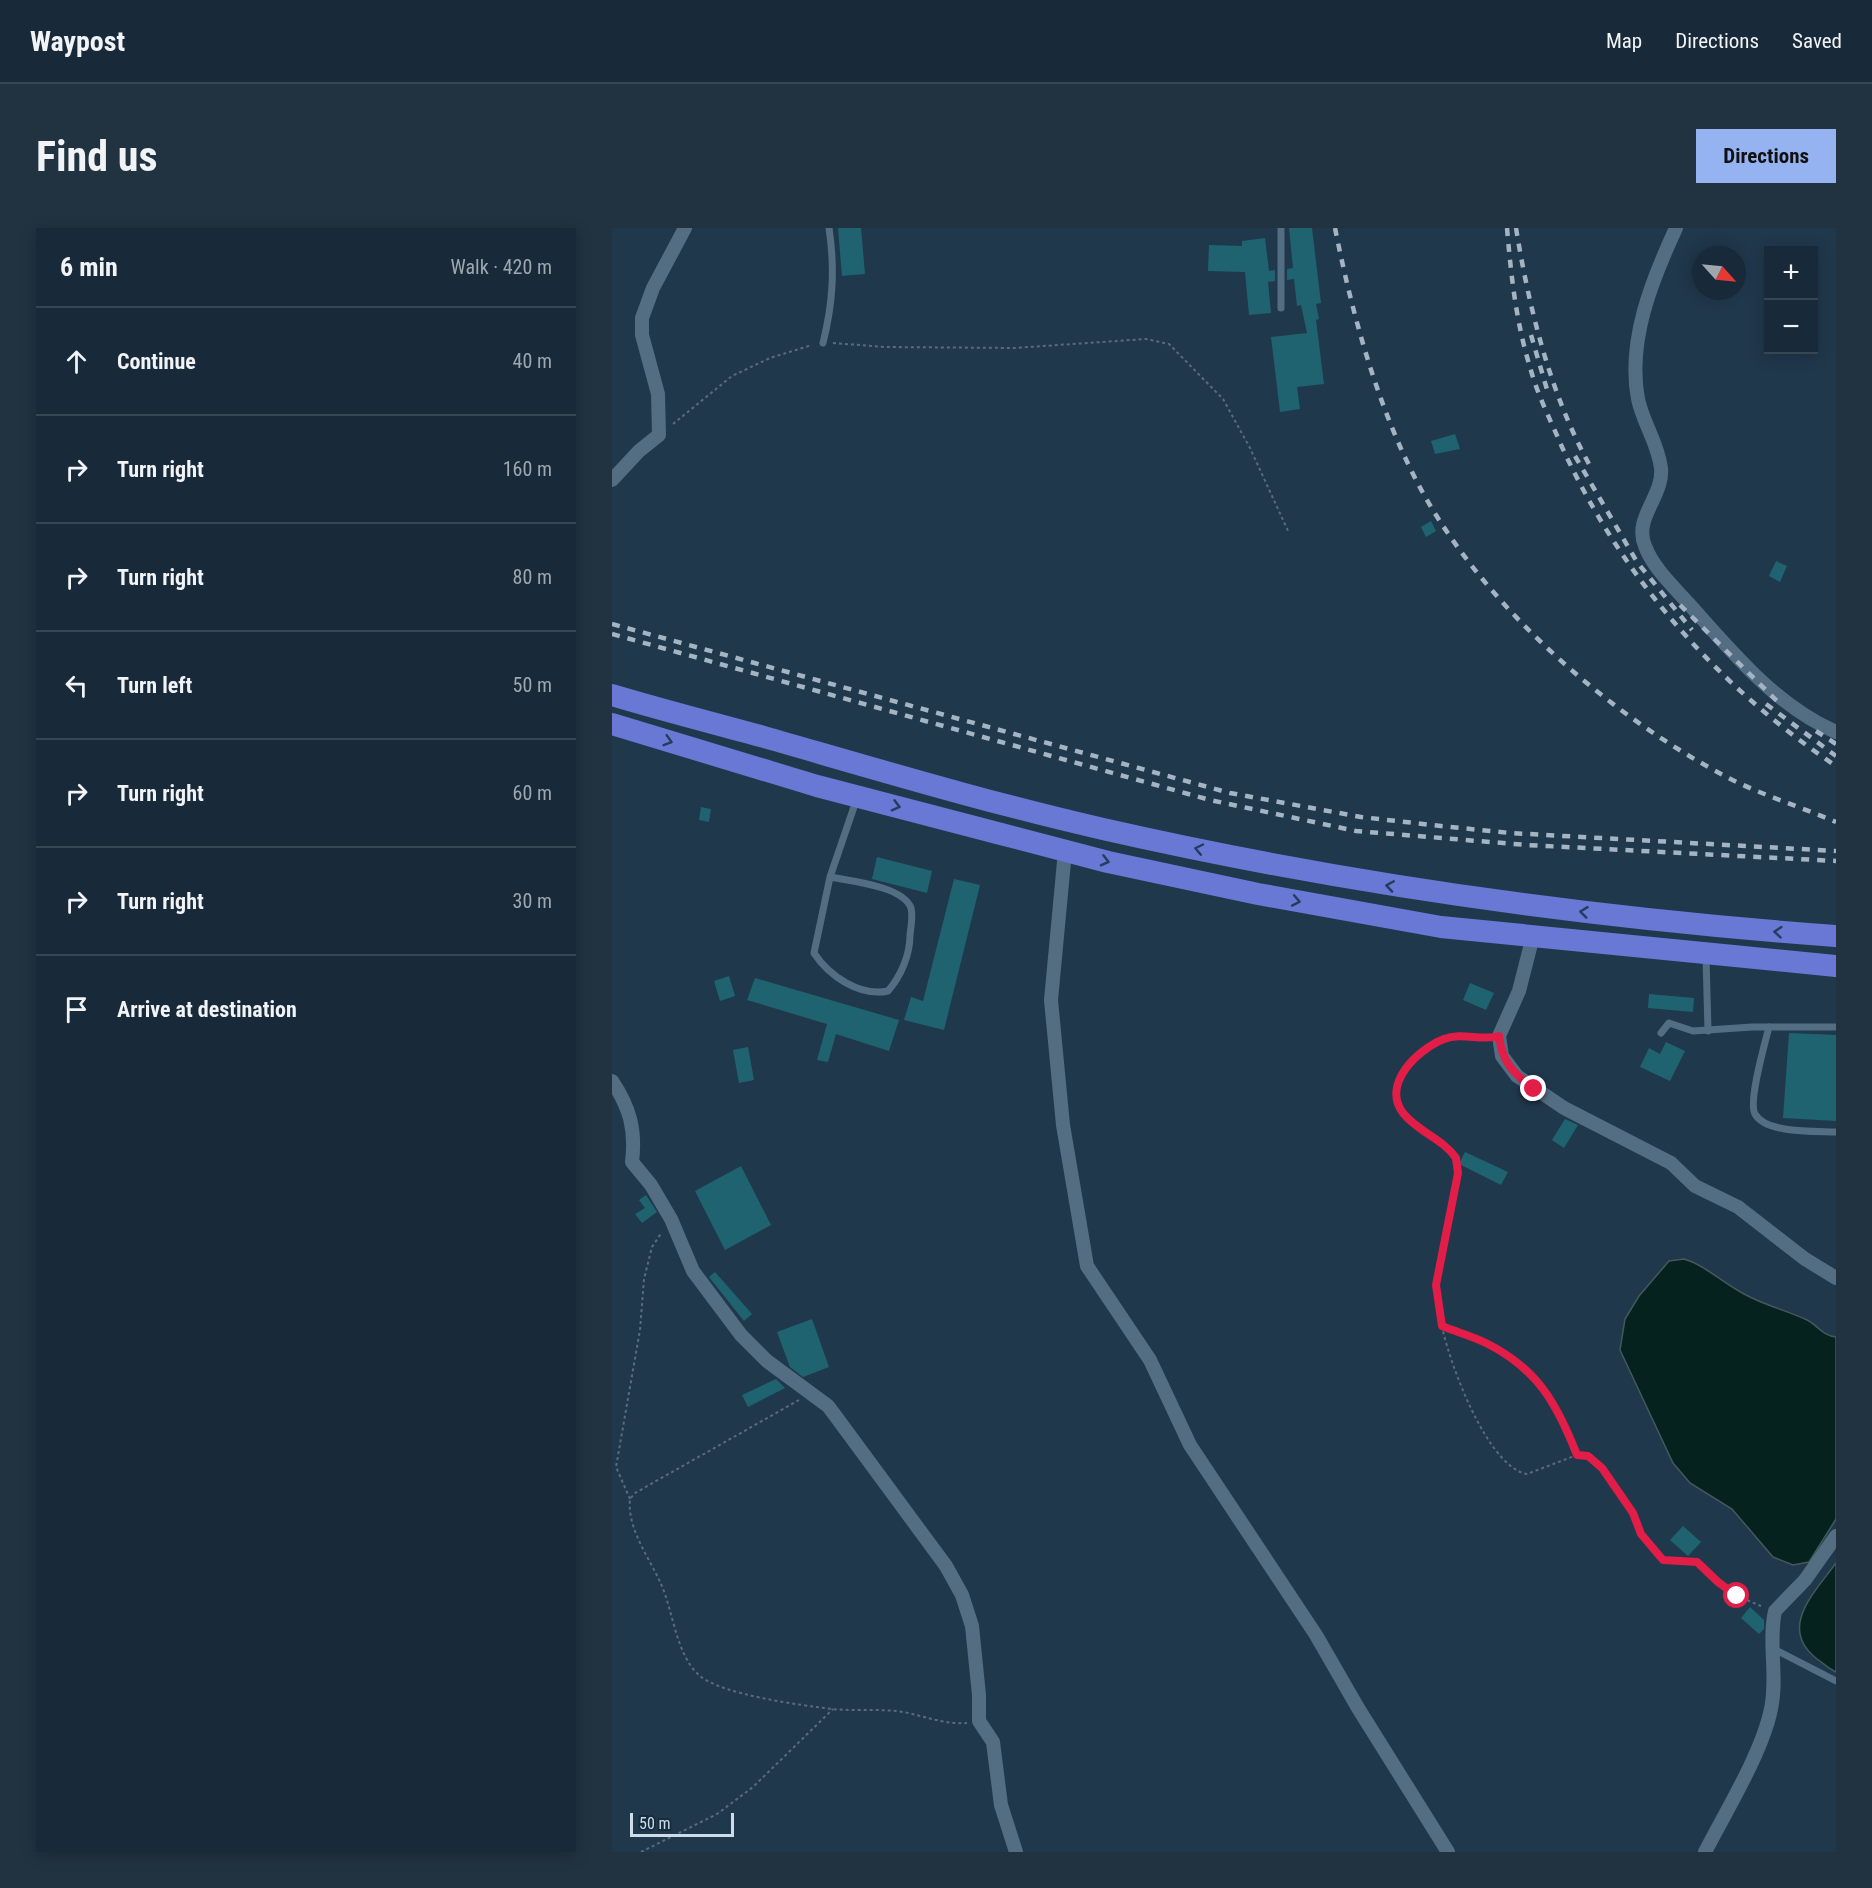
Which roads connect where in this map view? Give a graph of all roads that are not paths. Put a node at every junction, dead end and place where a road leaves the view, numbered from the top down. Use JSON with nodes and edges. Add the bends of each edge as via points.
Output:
{"nodes":[{"id":1,"x":685,"y":228,"type":"edge"},
{"id":2,"x":830,"y":228,"type":"edge"},
{"id":3,"x":1281,"y":228,"type":"edge"},
{"id":4,"x":1676,"y":228,"type":"edge"},
{"id":5,"x":1281,"y":308,"type":"dead end"},
{"id":6,"x":823,"y":342,"type":"road end"},
{"id":7,"x":612,"y":480,"type":"edge"},
{"id":8,"x":612,"y":695,"type":"edge"},
{"id":9,"x":612,"y":724,"type":"edge"},
{"id":10,"x":1836,"y":732,"type":"edge"},
{"id":11,"x":857,"y":795,"type":"junction"},
{"id":12,"x":1065,"y":850,"type":"junction"},
{"id":13,"x":830,"y":878,"type":"junction"},
{"id":14,"x":1533,"y":936,"type":"junction"},
{"id":15,"x":1836,"y":936,"type":"edge"},
{"id":16,"x":1706,"y":954,"type":"junction"},
{"id":17,"x":1836,"y":966,"type":"edge"},
{"id":18,"x":1769,"y":1027,"type":"junction"},
{"id":19,"x":1836,"y":1028,"type":"edge"},
{"id":20,"x":1708,"y":1031,"type":"junction"},
{"id":21,"x":1661,"y":1034,"type":"dead end"},
{"id":22,"x":612,"y":1081,"type":"edge"},
{"id":23,"x":1836,"y":1132,"type":"edge"},
{"id":24,"x":1836,"y":1278,"type":"edge"},
{"id":25,"x":1836,"y":1536,"type":"edge"},
{"id":26,"x":1774,"y":1649,"type":"junction"},
{"id":27,"x":1836,"y":1681,"type":"edge"},
{"id":28,"x":1016,"y":1852,"type":"edge"},
{"id":29,"x":1448,"y":1852,"type":"edge"},
{"id":30,"x":1705,"y":1852,"type":"edge"}],
"edges":[{"from":1,"to":7,"type":"street","via":[[652,288],[642,318],[642,335],[658,394],[659,435]]},
{"from":2,"to":6,"type":"lane","via":[[834,261],[832,308]]},
{"from":3,"to":5,"type":"lane"},
{"from":4,"to":10,"type":"street","via":[[1662,258],[1635,350],[1639,402],[1661,470],[1660,484],[1642,530],[1645,546],[1667,580],[1734,654],[1812,722]]},
{"from":15,"to":8,"type":"highway","one_way":true,"via":[[1662,922],[1469,898],[1270,864],[1101,829]]},
{"from":9,"to":11,"type":"highway","one_way":true},
{"from":11,"to":12,"type":"highway","one_way":true},
{"from":11,"to":13,"type":"lane"},
{"from":12,"to":14,"type":"highway","one_way":true,"via":[[1370,915]]},
{"from":12,"to":29,"type":"street","via":[[1051,1000],[1063,1125],[1087,1266],[1150,1360],[1190,1445],[1316,1635]]},
{"from":13,"to":13,"type":"lane","via":[[814,953],[841,981],[867,990],[888,991],[899,979],[910,944],[911,908],[889,890]]},
{"from":14,"to":16,"type":"highway"},
{"from":14,"to":24,"type":"street","via":[[1519,991],[1499,1036],[1504,1061],[1517,1076],[1564,1108],[1671,1163],[1695,1186],[1738,1207]]},
{"from":16,"to":17,"type":"highway"},
{"from":16,"to":20,"type":"lane"},
{"from":18,"to":19,"type":"lane"},
{"from":18,"to":20,"type":"lane"},
{"from":18,"to":23,"type":"lane","via":[[1753,1100],[1754,1113],[1760,1120],[1786,1129]]},
{"from":20,"to":21,"type":"lane","via":[[1693,1031],[1669,1023]]},
{"from":22,"to":28,"type":"street","via":[[632,1117],[632,1162],[671,1219],[693,1271],[741,1335],[767,1361],[828,1406],[946,1566],[962,1595],[972,1626],[979,1721],[993,1742],[1001,1804]]},
{"from":25,"to":26,"type":"street","via":[[1805,1580],[1775,1611]]},
{"from":26,"to":27,"type":"lane"},
{"from":26,"to":30,"type":"street","via":[[1771,1710],[1757,1748]]}]}
